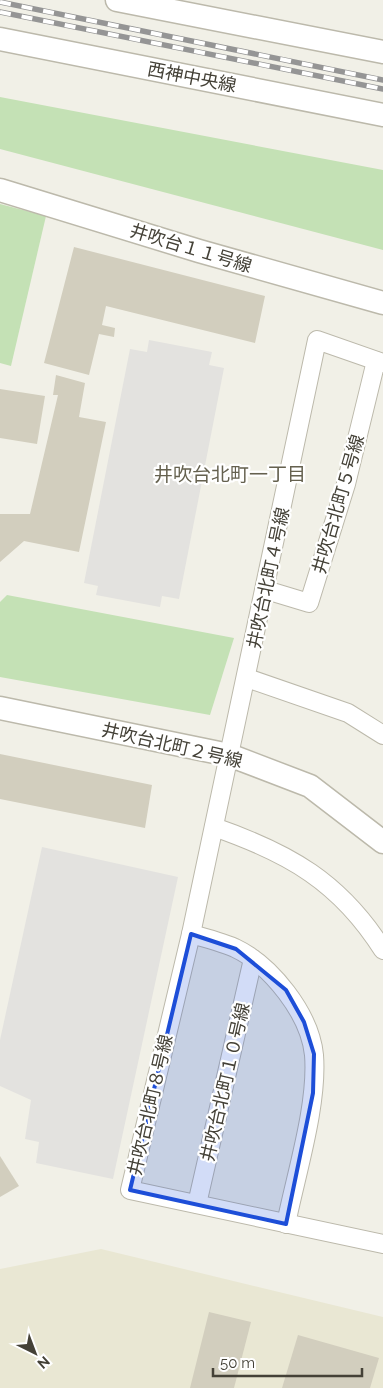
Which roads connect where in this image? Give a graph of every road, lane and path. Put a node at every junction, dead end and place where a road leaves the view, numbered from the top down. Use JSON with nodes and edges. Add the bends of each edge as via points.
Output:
{"nodes":[{"id":1,"x":116,"y":0,"type":"edge"},
{"id":2,"x":0,"y":39,"type":"edge"},
{"id":3,"x":383,"y":52,"type":"edge"},
{"id":4,"x":383,"y":115,"type":"edge"},
{"id":5,"x":0,"y":190,"type":"edge"},
{"id":6,"x":383,"y":303,"type":"edge"},
{"id":7,"x":380,"y":362,"type":"edge"},
{"id":8,"x":266,"y":590,"type":"junction"},
{"id":9,"x":247,"y":678,"type":"junction"},
{"id":10,"x":0,"y":708,"type":"edge"},
{"id":11,"x":383,"y":734,"type":"edge"},
{"id":12,"x":229,"y":755,"type":"junction"},
{"id":13,"x":214,"y":827,"type":"junction"},
{"id":14,"x":383,"y":842,"type":"edge"},
{"id":15,"x":191,"y":934,"type":"junction"},
{"id":16,"x":383,"y":950,"type":"edge"},
{"id":17,"x":253,"y":959,"type":"junction"},
{"id":18,"x":197,"y":1204,"type":"junction"},
{"id":19,"x":286,"y":1224,"type":"junction"},
{"id":20,"x":383,"y":1244,"type":"edge"}],
"edges":[{"from":1,"to":3,"type":"street"},
{"from":2,"to":4,"type":"street","name":"西神中央線"},
{"from":5,"to":6,"type":"street","name":"井吹台１１号線"},
{"from":7,"to":8,"type":"street","name":"井吹台北町５号線","via":[[310,603]]},
{"from":7,"to":8,"type":"street","name":"井吹台北町４号線","via":[[317,340]]},
{"from":8,"to":9,"type":"street","name":"井吹台北町４号線"},
{"from":9,"to":11,"type":"street","via":[[348,713]]},
{"from":9,"to":12,"type":"street","name":"井吹台北町４号線"},
{"from":10,"to":12,"type":"street","name":"井吹台北町２号線"},
{"from":12,"to":13,"type":"street","name":"井吹台北町８号線"},
{"from":12,"to":14,"type":"street","name":"井吹台北町２号線","via":[[310,786]]},
{"from":13,"to":15,"type":"street","name":"井吹台北町８号線"},
{"from":13,"to":16,"type":"street","via":[[258,842],[298,864],[336,891],[368,926]]},
{"from":15,"to":17,"type":"street","via":[[236,949]]},
{"from":15,"to":18,"type":"street","name":"井吹台北町８号線","via":[[130,1190]]},
{"from":17,"to":18,"type":"street","name":"井吹台北町１０号線"},
{"from":17,"to":19,"type":"street","via":[[286,990],[304,1022],[314,1054],[313,1093]]},
{"from":18,"to":19,"type":"street","name":"井吹台北町８号線"},
{"from":19,"to":20,"type":"street","name":"井吹台北町８号線"}]}
